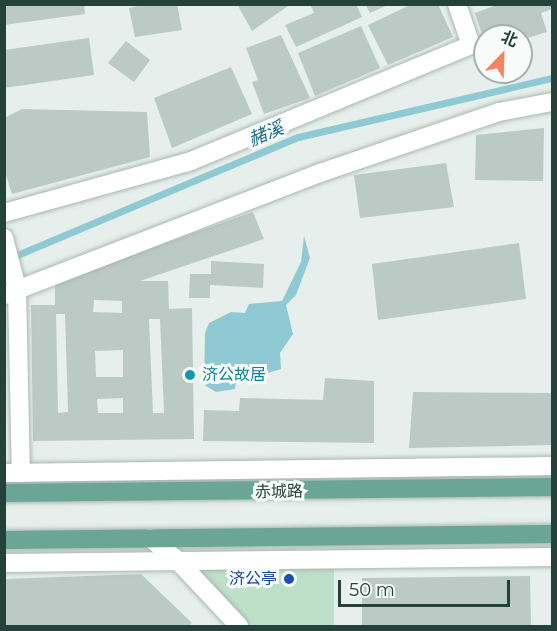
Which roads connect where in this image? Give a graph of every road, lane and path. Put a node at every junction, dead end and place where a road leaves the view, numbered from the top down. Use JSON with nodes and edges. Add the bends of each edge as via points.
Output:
{"nodes":[{"id":1,"x":457,"y":4,"type":"edge"},
{"id":2,"x":552,"y":102,"type":"edge"},
{"id":3,"x":4,"y":213,"type":"edge"},
{"id":4,"x":4,"y":238,"type":"edge"},
{"id":5,"x":11,"y":291,"type":"edge"},
{"id":6,"x":552,"y":466,"type":"edge"},
{"id":7,"x":13,"y":473,"type":"edge"},
{"id":8,"x":552,"y":487,"type":"edge"},
{"id":9,"x":4,"y":493,"type":"edge"},
{"id":10,"x":552,"y":534,"type":"edge"},
{"id":11,"x":150,"y":538,"type":"junction"},
{"id":12,"x":4,"y":540,"type":"edge"},
{"id":13,"x":552,"y":557,"type":"edge"},
{"id":14,"x":178,"y":561,"type":"junction"},
{"id":15,"x":4,"y":563,"type":"edge"},
{"id":16,"x":239,"y":627,"type":"edge"}],
"edges":[{"from":1,"to":3,"type":"street","via":[[471,45],[191,161]]},
{"from":2,"to":5,"type":"street","via":[[499,112],[342,165]]},
{"from":4,"to":5,"type":"street"},
{"from":5,"to":7,"type":"street"},
{"from":6,"to":7,"type":"street"},
{"from":8,"to":9,"type":"main road","name":"赤城路"},
{"from":10,"to":11,"type":"main road"},
{"from":11,"to":12,"type":"main road"},
{"from":11,"to":14,"type":"street"},
{"from":13,"to":14,"type":"street"},
{"from":14,"to":15,"type":"street"},
{"from":14,"to":16,"type":"street"}]}
